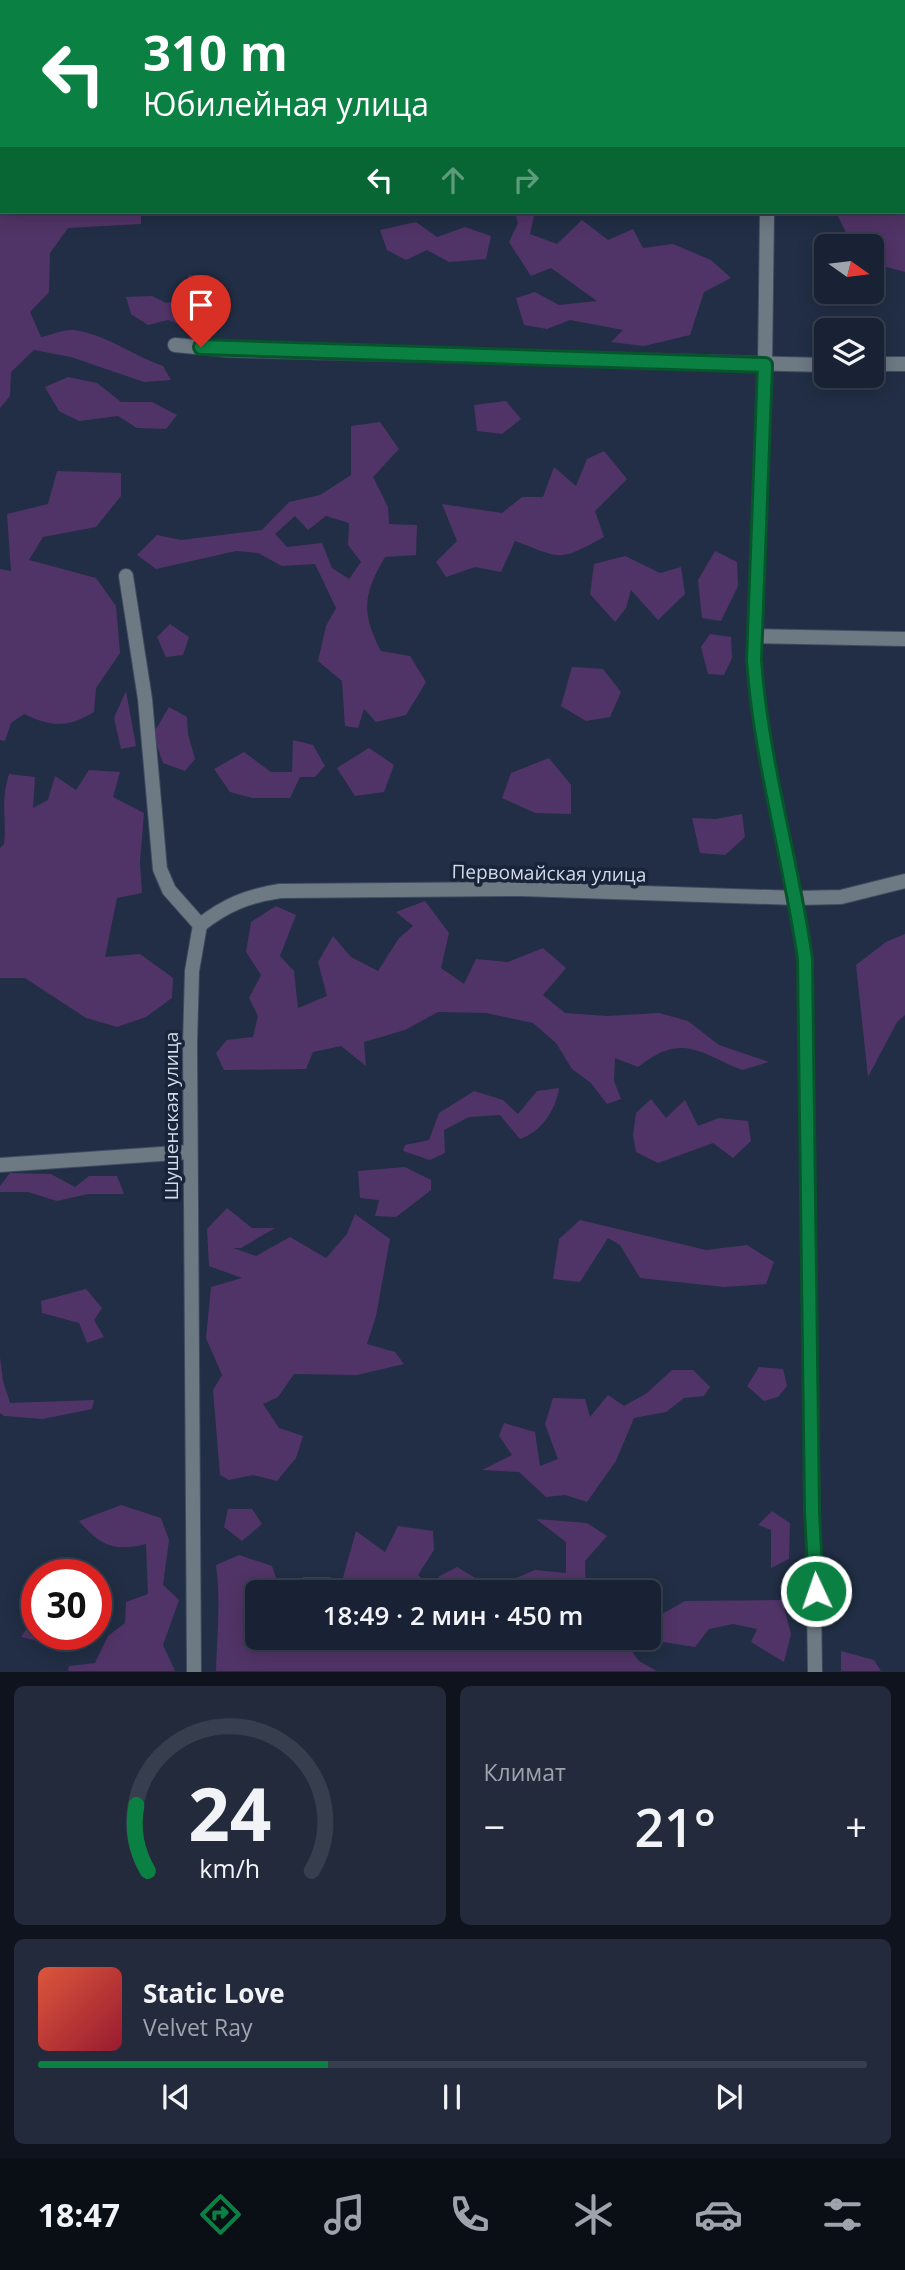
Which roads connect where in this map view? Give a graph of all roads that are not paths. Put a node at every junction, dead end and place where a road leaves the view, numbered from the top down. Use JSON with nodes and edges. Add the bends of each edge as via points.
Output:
{"nodes":[{"id":1,"x":767,"y":214,"type":"edge"},
{"id":2,"x":175,"y":345,"type":"dead end"},
{"id":3,"x":905,"y":363,"type":"edge"},
{"id":4,"x":884,"y":364,"type":"edge"},
{"id":5,"x":765,"y":365,"type":"junction"},
{"id":6,"x":814,"y":365,"type":"edge"},
{"id":7,"x":126,"y":576,"type":"dead end"},
{"id":8,"x":755,"y":636,"type":"junction"},
{"id":9,"x":905,"y":639,"type":"edge"},
{"id":10,"x":905,"y":881,"type":"edge"},
{"id":11,"x":797,"y":898,"type":"junction"},
{"id":12,"x":200,"y":925,"type":"junction"},
{"id":13,"x":190,"y":1152,"type":"junction"},
{"id":14,"x":0,"y":1165,"type":"edge"},
{"id":15,"x":194,"y":1671,"type":"edge"},
{"id":16,"x":815,"y":1671,"type":"edge"}],
"edges":[{"from":1,"to":5,"type":"street"},
{"from":2,"to":5,"type":"street"},
{"from":3,"to":4,"type":"street"},
{"from":5,"to":6,"type":"street"},
{"from":5,"to":8,"type":"street"},
{"from":7,"to":12,"type":"street","via":[[145,699],[160,869],[169,890]]},
{"from":8,"to":9,"type":"street"},
{"from":8,"to":11,"type":"street","via":[[757,703]]},
{"from":10,"to":11,"type":"street","name":"Первомайская улица","via":[[841,897]]},
{"from":11,"to":12,"type":"street","name":"Первомайская улица","via":[[521,890],[280,891],[248,895]]},
{"from":11,"to":16,"type":"street","via":[[805,959]]},
{"from":12,"to":13,"type":"street","name":"Шушенская улица","via":[[192,971]]},
{"from":13,"to":14,"type":"street"},
{"from":13,"to":15,"type":"street","name":"Шушенская улица"}]}
